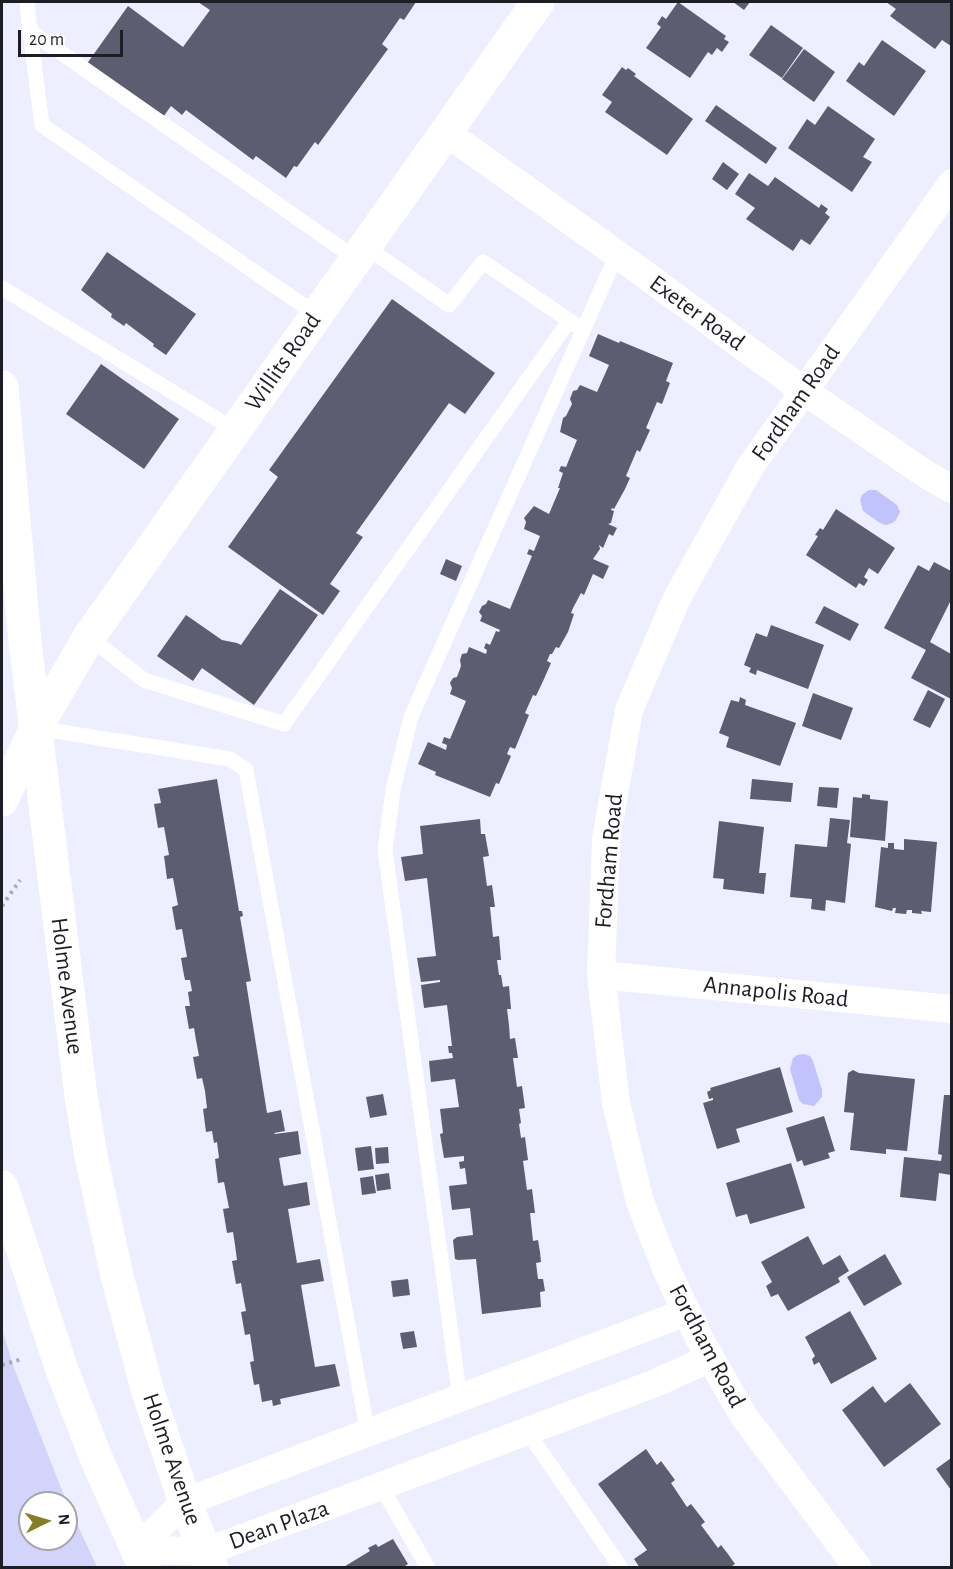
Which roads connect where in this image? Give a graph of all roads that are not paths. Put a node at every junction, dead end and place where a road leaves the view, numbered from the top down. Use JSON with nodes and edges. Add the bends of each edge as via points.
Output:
{"nodes":[{"id":1,"x":27,"y":2,"type":"edge"},
{"id":2,"x":538,"y":2,"type":"edge"},
{"id":3,"x":30,"y":31,"type":"junction"},
{"id":4,"x":445,"y":132,"type":"junction"},
{"id":5,"x":951,"y":183,"type":"edge"},
{"id":6,"x":361,"y":252,"type":"junction"},
{"id":7,"x":617,"y":254,"type":"junction"},
{"id":8,"x":2,"y":288,"type":"edge"},
{"id":9,"x":317,"y":315,"type":"junction"},
{"id":10,"x":569,"y":321,"type":"junction"},
{"id":11,"x":583,"y":330,"type":"junction"},
{"id":12,"x":2,"y":387,"type":"edge"},
{"id":13,"x":804,"y":391,"type":"junction"},
{"id":14,"x":235,"y":430,"type":"junction"},
{"id":15,"x":951,"y":489,"type":"edge"},
{"id":16,"x":89,"y":637,"type":"junction"},
{"id":17,"x":36,"y":728,"type":"junction"},
{"id":18,"x":2,"y":772,"type":"edge"},
{"id":19,"x":2,"y":800,"type":"edge"},
{"id":20,"x":601,"y":975,"type":"junction"},
{"id":21,"x":951,"y":1009,"type":"edge"},
{"id":22,"x":2,"y":1187,"type":"edge"},
{"id":23,"x":687,"y":1312,"type":"junction"},
{"id":24,"x":711,"y":1358,"type":"junction"},
{"id":25,"x":460,"y":1399,"type":"junction"},
{"id":26,"x":527,"y":1431,"type":"junction"},
{"id":27,"x":368,"y":1434,"type":"junction"},
{"id":28,"x":381,"y":1486,"type":"junction"},
{"id":29,"x":185,"y":1502,"type":"junction"},
{"id":30,"x":141,"y":1558,"type":"edge"},
{"id":31,"x":209,"y":1560,"type":"edge"},
{"id":32,"x":428,"y":1568,"type":"edge"},
{"id":33,"x":621,"y":1568,"type":"edge"},
{"id":34,"x":858,"y":1568,"type":"edge"}],
"edges":[{"from":1,"to":3,"type":"lane"},
{"from":2,"to":4,"type":"main road","name":"Willits Road"},
{"from":3,"to":6,"type":"lane"},
{"from":3,"to":9,"type":"lane","via":[[42,125]]},
{"from":4,"to":6,"type":"main road","name":"Willits Road"},
{"from":4,"to":7,"type":"street","name":"Exeter Road"},
{"from":5,"to":13,"type":"street","name":"Fordham Road"},
{"from":6,"to":9,"type":"main road","name":"Willits Road"},
{"from":6,"to":10,"type":"lane","via":[[449,305],[483,262]]},
{"from":7,"to":11,"type":"lane"},
{"from":7,"to":13,"type":"street","name":"Exeter Road"},
{"from":8,"to":14,"type":"lane"},
{"from":9,"to":14,"type":"main road","name":"Willits Road"},
{"from":10,"to":11,"type":"lane"},
{"from":10,"to":16,"type":"lane","via":[[284,724],[144,680]]},
{"from":11,"to":25,"type":"lane","via":[[411,717],[393,790],[385,850]]},
{"from":12,"to":17,"type":"main road","name":"Holme Avenue"},
{"from":13,"to":15,"type":"street","name":"Exeter Road"},
{"from":13,"to":20,"type":"street","name":"Fordham Road","via":[[750,467],[677,597],[629,710],[606,839]]},
{"from":14,"to":16,"type":"main road","name":"Willits Road"},
{"from":16,"to":17,"type":"main road","name":"Willits Road"},
{"from":17,"to":18,"type":"main road","name":"Willits Road"},
{"from":17,"to":19,"type":"main road","name":"Willits Road"},
{"from":17,"to":27,"type":"lane","via":[[230,759],[246,770]]},
{"from":17,"to":29,"type":"main road","name":"Holme Avenue","via":[[91,1156],[132,1336]]},
{"from":20,"to":21,"type":"street","name":"Annapolis Road"},
{"from":20,"to":23,"type":"street","name":"Fordham Road","via":[[616,1103],[640,1202]]},
{"from":22,"to":30,"type":"main road","via":[[62,1370]]},
{"from":23,"to":24,"type":"street","name":"Fordham Road"},
{"from":23,"to":25,"type":"street"},
{"from":24,"to":26,"type":"street","name":"Dean Plaza"},
{"from":24,"to":34,"type":"street","name":"Fordham Road","via":[[743,1414]]},
{"from":25,"to":27,"type":"street"},
{"from":26,"to":28,"type":"street","name":"Dean Plaza"},
{"from":26,"to":33,"type":"lane"},
{"from":27,"to":29,"type":"street"},
{"from":28,"to":31,"type":"street","name":"Dean Plaza"},
{"from":28,"to":32,"type":"lane"},
{"from":29,"to":30,"type":"street"},
{"from":29,"to":31,"type":"main road","name":"Holme Avenue"},
{"from":30,"to":31,"type":"street","name":"Dean Plaza"}]}
